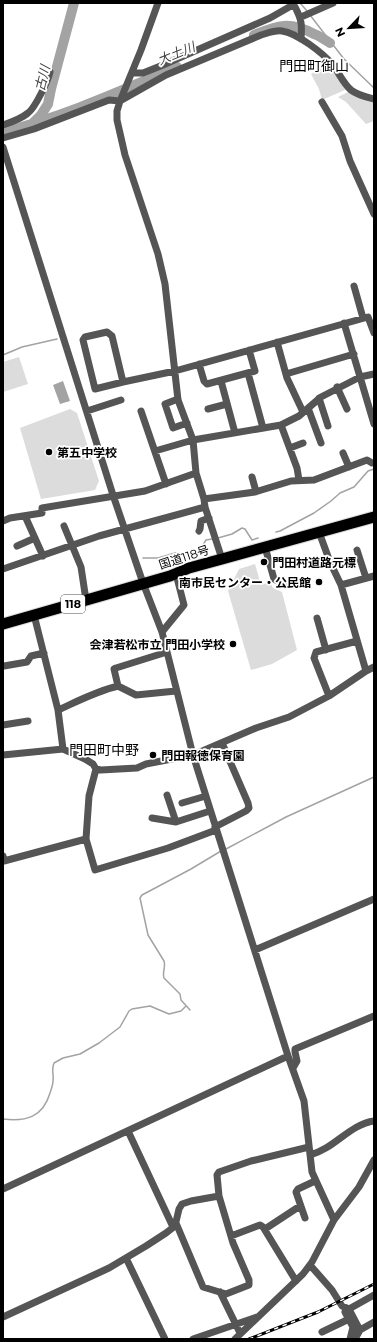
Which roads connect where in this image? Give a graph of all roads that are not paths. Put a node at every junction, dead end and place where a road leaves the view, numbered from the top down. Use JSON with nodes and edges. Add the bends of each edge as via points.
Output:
{"nodes":[{"id":1,"x":158,"y":3,"type":"edge"},
{"id":2,"x":333,"y":3,"type":"edge"},
{"id":3,"x":298,"y":5,"type":"edge"},
{"id":4,"x":301,"y":17,"type":"junction"},
{"id":5,"x":301,"y":39,"type":"junction"},
{"id":6,"x":50,"y":72,"type":"dead end"},
{"id":7,"x":132,"y":73,"type":"junction"},
{"id":8,"x":374,"y":99,"type":"edge"},
{"id":9,"x":120,"y":101,"type":"junction"},
{"id":10,"x":322,"y":102,"type":"dead end"},
{"id":11,"x":3,"y":125,"type":"edge"},
{"id":12,"x":3,"y":138,"type":"edge"},
{"id":13,"x":3,"y":147,"type":"edge"},
{"id":14,"x":374,"y":214,"type":"edge"},
{"id":15,"x":354,"y":286,"type":"dead end"},
{"id":16,"x":363,"y":318,"type":"junction"},
{"id":17,"x":344,"y":323,"type":"junction"},
{"id":18,"x":374,"y":333,"type":"edge"},
{"id":19,"x":277,"y":342,"type":"junction"},
{"id":20,"x":249,"y":350,"type":"junction"},
{"id":21,"x":354,"y":354,"type":"junction"},
{"id":22,"x":199,"y":364,"type":"junction"},
{"id":23,"x":175,"y":371,"type":"junction"},
{"id":24,"x":248,"y":373,"type":"junction"},
{"id":25,"x":286,"y":374,"type":"junction"},
{"id":26,"x":374,"y":374,"type":"edge"},
{"id":27,"x":360,"y":377,"type":"junction"},
{"id":28,"x":221,"y":381,"type":"junction"},
{"id":29,"x":123,"y":382,"type":"junction"},
{"id":30,"x":337,"y":387,"type":"junction"},
{"id":31,"x":319,"y":398,"type":"junction"},
{"id":32,"x":178,"y":399,"type":"junction"},
{"id":33,"x":121,"y":400,"type":"dead end"},
{"id":34,"x":227,"y":404,"type":"junction"},
{"id":35,"x":208,"y":409,"type":"dead end"},
{"id":36,"x":347,"y":409,"type":"dead end"},
{"id":37,"x":306,"y":410,"type":"junction"},
{"id":38,"x":87,"y":411,"type":"junction"},
{"id":39,"x":141,"y":411,"type":"dead end"},
{"id":40,"x":187,"y":424,"type":"junction"},
{"id":41,"x":374,"y":424,"type":"edge"},
{"id":42,"x":281,"y":425,"type":"junction"},
{"id":43,"x":328,"y":426,"type":"dead end"},
{"id":44,"x":263,"y":428,"type":"junction"},
{"id":45,"x":235,"y":433,"type":"junction"},
{"id":46,"x":193,"y":440,"type":"junction"},
{"id":47,"x":303,"y":443,"type":"dead end"},
{"id":48,"x":321,"y":443,"type":"dead end"},
{"id":49,"x":290,"y":448,"type":"junction"},
{"id":50,"x":155,"y":451,"type":"junction"},
{"id":51,"x":344,"y":452,"type":"dead end"},
{"id":52,"x":374,"y":463,"type":"edge"},
{"id":53,"x":349,"y":467,"type":"junction"},
{"id":54,"x":196,"y":473,"type":"junction"},
{"id":55,"x":252,"y":477,"type":"dead end"},
{"id":56,"x":299,"y":480,"type":"junction"},
{"id":57,"x":166,"y":484,"type":"junction"},
{"id":58,"x":255,"y":492,"type":"junction"},
{"id":59,"x":113,"y":495,"type":"junction"},
{"id":60,"x":204,"y":499,"type":"junction"},
{"id":61,"x":205,"y":507,"type":"junction"},
{"id":62,"x":25,"y":516,"type":"junction"},
{"id":63,"x":374,"y":517,"type":"edge"},
{"id":64,"x":209,"y":518,"type":"junction"},
{"id":65,"x":3,"y":521,"type":"edge"},
{"id":66,"x":64,"y":526,"type":"dead end"},
{"id":67,"x":125,"y":529,"type":"junction"},
{"id":68,"x":199,"y":531,"type":"dead end"},
{"id":69,"x":319,"y":532,"type":"junction"},
{"id":70,"x":35,"y":538,"type":"junction"},
{"id":71,"x":17,"y":546,"type":"dead end"},
{"id":72,"x":73,"y":546,"type":"junction"},
{"id":73,"x":265,"y":547,"type":"junction"},
{"id":74,"x":357,"y":550,"type":"dead end"},
{"id":75,"x":43,"y":556,"type":"junction"},
{"id":76,"x":222,"y":558,"type":"junction"},
{"id":77,"x":3,"y":569,"type":"edge"},
{"id":78,"x":176,"y":574,"type":"junction"},
{"id":79,"x":370,"y":577,"type":"edge"},
{"id":80,"x":143,"y":583,"type":"junction"},
{"id":81,"x":287,"y":584,"type":"dead end"},
{"id":82,"x":341,"y":585,"type":"junction"},
{"id":83,"x":374,"y":585,"type":"edge"},
{"id":84,"x":86,"y":600,"type":"junction"},
{"id":85,"x":34,"y":615,"type":"junction"},
{"id":86,"x":317,"y":618,"type":"dead end"},
{"id":87,"x":3,"y":624,"type":"edge"},
{"id":88,"x":162,"y":632,"type":"junction"},
{"id":89,"x":357,"y":641,"type":"junction"},
{"id":90,"x":326,"y":650,"type":"junction"},
{"id":91,"x":167,"y":652,"type":"junction"},
{"id":92,"x":44,"y":653,"type":"junction"},
{"id":93,"x":4,"y":666,"type":"edge"},
{"id":94,"x":374,"y":667,"type":"edge"},
{"id":95,"x":366,"y":671,"type":"junction"},
{"id":96,"x":118,"y":686,"type":"junction"},
{"id":97,"x":176,"y":691,"type":"junction"},
{"id":98,"x":329,"y":696,"type":"junction"},
{"id":99,"x":58,"y":710,"type":"junction"},
{"id":100,"x":28,"y":721,"type":"dead end"},
{"id":101,"x":3,"y":725,"type":"edge"},
{"id":102,"x":222,"y":743,"type":"junction"},
{"id":103,"x":63,"y":748,"type":"junction"},
{"id":104,"x":3,"y":755,"type":"edge"},
{"id":105,"x":193,"y":755,"type":"junction"},
{"id":106,"x":96,"y":769,"type":"junction"},
{"id":107,"x":167,"y":795,"type":"dead end"},
{"id":108,"x":206,"y":796,"type":"junction"},
{"id":109,"x":182,"y":804,"type":"dead end"},
{"id":110,"x":210,"y":811,"type":"junction"},
{"id":111,"x":152,"y":818,"type":"dead end"},
{"id":112,"x":176,"y":822,"type":"junction"},
{"id":113,"x":216,"y":829,"type":"junction"},
{"id":114,"x":86,"y":839,"type":"junction"},
{"id":115,"x":3,"y":856,"type":"edge"},
{"id":116,"x":374,"y":900,"type":"edge"},
{"id":117,"x":255,"y":950,"type":"junction"},
{"id":118,"x":374,"y":1016,"type":"edge"},
{"id":119,"x":288,"y":1056,"type":"junction"},
{"id":120,"x":293,"y":1068,"type":"junction"},
{"id":121,"x":374,"y":1121,"type":"edge"},
{"id":122,"x":128,"y":1131,"type":"junction"},
{"id":123,"x":309,"y":1147,"type":"junction"},
{"id":124,"x":310,"y":1155,"type":"junction"},
{"id":125,"x":374,"y":1160,"type":"edge"},
{"id":126,"x":315,"y":1181,"type":"junction"},
{"id":127,"x":3,"y":1189,"type":"edge"},
{"id":128,"x":219,"y":1196,"type":"junction"},
{"id":129,"x":300,"y":1206,"type":"junction"},
{"id":130,"x":305,"y":1218,"type":"dead end"},
{"id":131,"x":334,"y":1220,"type":"junction"},
{"id":132,"x":175,"y":1225,"type":"junction"},
{"id":133,"x":265,"y":1229,"type":"junction"},
{"id":134,"x":231,"y":1236,"type":"junction"},
{"id":135,"x":126,"y":1258,"type":"junction"},
{"id":136,"x":310,"y":1265,"type":"junction"},
{"id":137,"x":296,"y":1281,"type":"junction"},
{"id":138,"x":220,"y":1292,"type":"junction"},
{"id":139,"x":374,"y":1295,"type":"edge"},
{"id":140,"x":347,"y":1308,"type":"junction"},
{"id":141,"x":3,"y":1317,"type":"edge"},
{"id":142,"x":257,"y":1317,"type":"junction"},
{"id":143,"x":349,"y":1319,"type":"junction"},
{"id":144,"x":374,"y":1322,"type":"edge"},
{"id":145,"x":235,"y":1323,"type":"junction"},
{"id":146,"x":360,"y":1330,"type":"junction"},
{"id":147,"x":322,"y":1332,"type":"dead end"},
{"id":148,"x":238,"y":1336,"type":"edge"},
{"id":149,"x":165,"y":1339,"type":"edge"},
{"id":150,"x":193,"y":1339,"type":"edge"},
{"id":151,"x":350,"y":1339,"type":"edge"},
{"id":152,"x":355,"y":1339,"type":"edge"}],
"edges":[{"from":1,"to":7,"type":"street"},
{"from":2,"to":4,"type":"street"},
{"from":3,"to":4,"type":"street"},
{"from":3,"to":7,"type":"street","via":[[143,73]]},
{"from":4,"to":5,"type":"street"},
{"from":5,"to":8,"type":"street","via":[[324,54],[353,91]]},
{"from":5,"to":9,"type":"street","via":[[282,31],[261,35],[166,75]]},
{"from":6,"to":11,"type":"street","via":[[30,112]]},
{"from":7,"to":9,"type":"street"},
{"from":9,"to":12,"type":"street","via":[[109,100]]},
{"from":9,"to":23,"type":"street","via":[[117,120],[120,137],[158,254],[165,284]]},
{"from":10,"to":14,"type":"street","via":[[342,136],[350,161]]},
{"from":13,"to":38,"type":"street"},
{"from":15,"to":16,"type":"street"},
{"from":16,"to":17,"type":"street"},
{"from":16,"to":18,"type":"street","via":[[368,317]]},
{"from":17,"to":19,"type":"street"},
{"from":17,"to":21,"type":"street"},
{"from":19,"to":20,"type":"street"},
{"from":19,"to":25,"type":"street"},
{"from":20,"to":22,"type":"street"},
{"from":20,"to":24,"type":"street","via":[[255,371]]},
{"from":21,"to":25,"type":"street"},
{"from":21,"to":27,"type":"street"},
{"from":22,"to":23,"type":"street"},
{"from":22,"to":28,"type":"street","via":[[206,384]]},
{"from":23,"to":29,"type":"street"},
{"from":23,"to":32,"type":"street"},
{"from":24,"to":28,"type":"street"},
{"from":24,"to":44,"type":"street"},
{"from":25,"to":37,"type":"street"},
{"from":26,"to":27,"type":"street"},
{"from":27,"to":30,"type":"street"},
{"from":27,"to":41,"type":"street"},
{"from":28,"to":34,"type":"street"},
{"from":29,"to":29,"type":"street","via":[[95,389],[83,340],[85,337],[107,332],[112,336]]},
{"from":30,"to":31,"type":"street"},
{"from":30,"to":36,"type":"street"},
{"from":31,"to":37,"type":"street"},
{"from":31,"to":43,"type":"street"},
{"from":32,"to":40,"type":"street"},
{"from":32,"to":40,"type":"street","via":[[165,404],[174,428]]},
{"from":33,"to":38,"type":"street"},
{"from":34,"to":35,"type":"street"},
{"from":34,"to":45,"type":"street"},
{"from":37,"to":42,"type":"street"},
{"from":37,"to":48,"type":"street"},
{"from":38,"to":59,"type":"street"},
{"from":39,"to":50,"type":"street"},
{"from":40,"to":46,"type":"street"},
{"from":42,"to":44,"type":"street"},
{"from":42,"to":49,"type":"street"},
{"from":44,"to":45,"type":"street"},
{"from":45,"to":46,"type":"street"},
{"from":46,"to":50,"type":"street"},
{"from":46,"to":54,"type":"street"},
{"from":47,"to":49,"type":"street"},
{"from":49,"to":56,"type":"street"},
{"from":50,"to":57,"type":"street"},
{"from":51,"to":53,"type":"street"},
{"from":52,"to":53,"type":"street","via":[[367,460]]},
{"from":53,"to":56,"type":"street","via":[[314,480]]},
{"from":54,"to":57,"type":"street"},
{"from":54,"to":60,"type":"street"},
{"from":55,"to":58,"type":"street"},
{"from":56,"to":58,"type":"street","via":[[291,480]]},
{"from":57,"to":59,"type":"street","via":[[145,491]]},
{"from":58,"to":60,"type":"street"},
{"from":59,"to":62,"type":"street","via":[[42,508],[42,513]]},
{"from":59,"to":67,"type":"street"},
{"from":60,"to":61,"type":"street"},
{"from":61,"to":64,"type":"street"},
{"from":61,"to":67,"type":"street"},
{"from":62,"to":65,"type":"street"},
{"from":62,"to":70,"type":"street"},
{"from":63,"to":69,"type":"highway","name":"国道118号","number":"118"},
{"from":64,"to":68,"type":"street","via":[[200,521]]},
{"from":64,"to":76,"type":"street"},
{"from":66,"to":72,"type":"street"},
{"from":67,"to":72,"type":"street"},
{"from":67,"to":80,"type":"street"},
{"from":69,"to":73,"type":"highway","name":"国道118号","number":"118"},
{"from":69,"to":82,"type":"street"},
{"from":70,"to":71,"type":"street"},
{"from":70,"to":75,"type":"street"},
{"from":72,"to":75,"type":"street"},
{"from":72,"to":84,"type":"street","via":[[81,567]]},
{"from":73,"to":76,"type":"highway","name":"国道118号","number":"118"},
{"from":73,"to":81,"type":"street","via":[[274,579]]},
{"from":74,"to":79,"type":"street"},
{"from":75,"to":77,"type":"street"},
{"from":76,"to":78,"type":"highway","name":"国道118号","number":"118"},
{"from":78,"to":80,"type":"highway","name":"国道118号","number":"118"},
{"from":78,"to":88,"type":"street","via":[[184,605]]},
{"from":79,"to":82,"type":"street"},
{"from":79,"to":83,"type":"street"},
{"from":80,"to":84,"type":"highway","name":"国道118号","number":"118"},
{"from":80,"to":88,"type":"street"},
{"from":82,"to":89,"type":"street"},
{"from":84,"to":85,"type":"highway","name":"国道118号","number":"118"},
{"from":85,"to":87,"type":"highway","name":"国道118号","number":"118"},
{"from":85,"to":92,"type":"street"},
{"from":86,"to":90,"type":"street"},
{"from":88,"to":91,"type":"street"},
{"from":89,"to":90,"type":"street"},
{"from":89,"to":95,"type":"street"},
{"from":90,"to":98,"type":"street","via":[[316,652],[314,658]]},
{"from":91,"to":96,"type":"street","via":[[114,669]]},
{"from":91,"to":97,"type":"street"},
{"from":92,"to":93,"type":"street","via":[[31,656],[27,662]]},
{"from":92,"to":99,"type":"street"},
{"from":94,"to":95,"type":"street"},
{"from":95,"to":98,"type":"street"},
{"from":96,"to":97,"type":"street","via":[[136,695]]},
{"from":96,"to":99,"type":"street","via":[[95,693]]},
{"from":97,"to":105,"type":"street"},
{"from":98,"to":102,"type":"street","via":[[289,717]]},
{"from":99,"to":103,"type":"street"},
{"from":100,"to":101,"type":"street"},
{"from":102,"to":105,"type":"street"},
{"from":102,"to":113,"type":"street","via":[[249,808]]},
{"from":103,"to":104,"type":"street"},
{"from":103,"to":106,"type":"street","via":[[93,764]]},
{"from":105,"to":106,"type":"street","via":[[137,768]]},
{"from":105,"to":108,"type":"street"},
{"from":106,"to":114,"type":"street","via":[[89,796]]},
{"from":107,"to":112,"type":"street"},
{"from":108,"to":109,"type":"street"},
{"from":108,"to":110,"type":"street"},
{"from":110,"to":112,"type":"street"},
{"from":110,"to":113,"type":"street"},
{"from":111,"to":112,"type":"street"},
{"from":113,"to":114,"type":"street","via":[[168,848],[95,870]]},
{"from":113,"to":117,"type":"street"},
{"from":114,"to":115,"type":"street","via":[[4,861]]},
{"from":116,"to":117,"type":"street"},
{"from":117,"to":119,"type":"street"},
{"from":118,"to":120,"type":"street","via":[[295,1049],[297,1061]]},
{"from":119,"to":120,"type":"street"},
{"from":119,"to":122,"type":"street"},
{"from":120,"to":123,"type":"street","via":[[304,1101]]},
{"from":121,"to":124,"type":"street","via":[[363,1123],[325,1149]]},
{"from":122,"to":127,"type":"street"},
{"from":122,"to":132,"type":"street"},
{"from":123,"to":124,"type":"street"},
{"from":123,"to":128,"type":"street","via":[[218,1172]]},
{"from":124,"to":126,"type":"street"},
{"from":125,"to":131,"type":"street","via":[[359,1187]]},
{"from":126,"to":129,"type":"street","via":[[296,1192]]},
{"from":126,"to":131,"type":"street"},
{"from":128,"to":132,"type":"street","via":[[182,1204]]},
{"from":128,"to":134,"type":"street"},
{"from":129,"to":130,"type":"street"},
{"from":129,"to":133,"type":"street"},
{"from":131,"to":136,"type":"street"},
{"from":132,"to":135,"type":"street"},
{"from":132,"to":138,"type":"street","via":[[203,1287]]},
{"from":133,"to":134,"type":"street","via":[[260,1225]]},
{"from":133,"to":137,"type":"street"},
{"from":134,"to":138,"type":"street","via":[[250,1282],[249,1285],[229,1293]]},
{"from":135,"to":141,"type":"street"},
{"from":135,"to":149,"type":"street"},
{"from":136,"to":137,"type":"street"},
{"from":136,"to":140,"type":"street","via":[[342,1306]]},
{"from":137,"to":142,"type":"street"},
{"from":138,"to":145,"type":"street"},
{"from":139,"to":140,"type":"street"},
{"from":140,"to":143,"type":"street"},
{"from":140,"to":146,"type":"street"},
{"from":142,"to":145,"type":"street"},
{"from":142,"to":148,"type":"street"},
{"from":143,"to":147,"type":"street"},
{"from":143,"to":151,"type":"street","via":[[353,1327]]},
{"from":144,"to":146,"type":"street"},
{"from":145,"to":148,"type":"street"},
{"from":145,"to":150,"type":"street"},
{"from":146,"to":152,"type":"street"}]}
